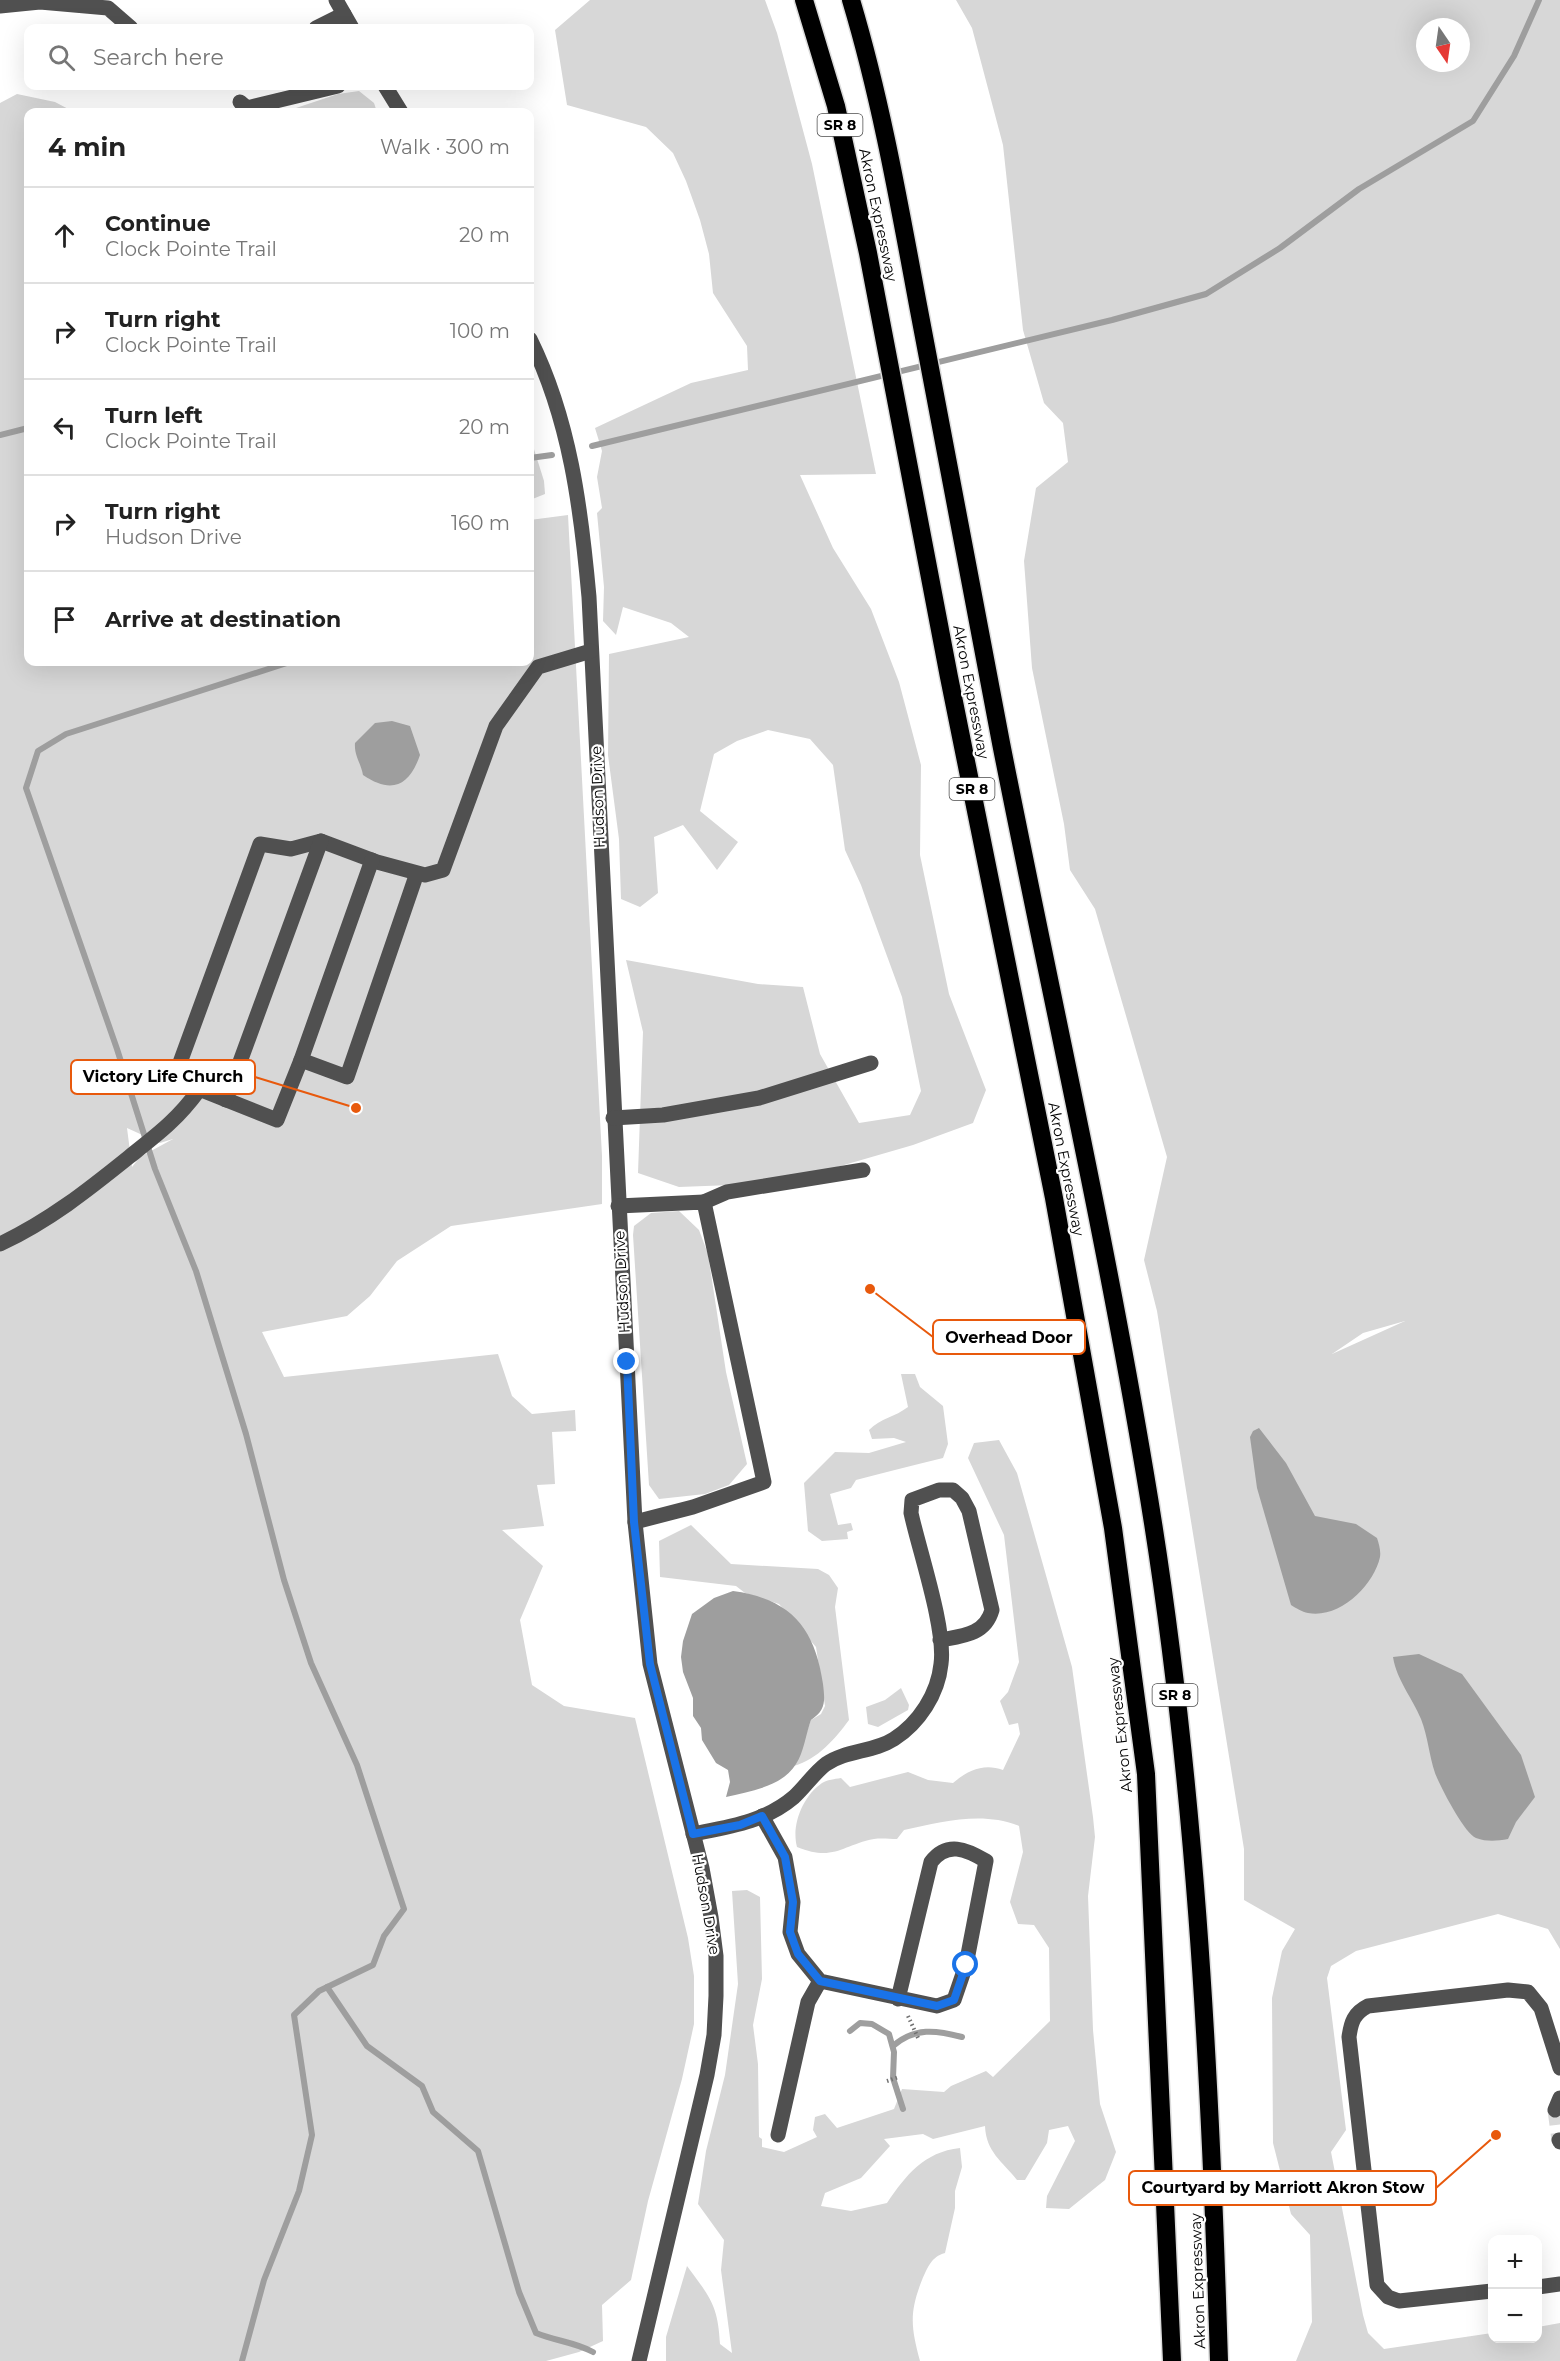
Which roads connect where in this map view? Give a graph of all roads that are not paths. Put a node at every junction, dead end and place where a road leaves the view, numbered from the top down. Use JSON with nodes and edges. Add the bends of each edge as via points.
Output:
{"nodes":[{"id":1,"x":336,"y":0,"type":"edge"},
{"id":2,"x":804,"y":0,"type":"edge"},
{"id":3,"x":851,"y":0,"type":"edge"},
{"id":4,"x":0,"y":6,"type":"edge"},
{"id":5,"x":344,"y":14,"type":"junction"},
{"id":6,"x":126,"y":24,"type":"edge"},
{"id":7,"x":324,"y":24,"type":"edge"},
{"id":8,"x":350,"y":24,"type":"edge"},
{"id":9,"x":322,"y":90,"type":"edge"},
{"id":10,"x":387,"y":90,"type":"edge"},
{"id":11,"x":240,"y":102,"type":"dead end"},
{"id":12,"x":247,"y":108,"type":"edge"},
{"id":13,"x":247,"y":108,"type":"edge"},
{"id":14,"x":399,"y":108,"type":"edge"},
{"id":15,"x":534,"y":349,"type":"edge"},
{"id":16,"x":591,"y":651,"type":"junction"},
{"id":17,"x":321,"y":840,"type":"junction"},
{"id":18,"x":372,"y":860,"type":"junction"},
{"id":19,"x":417,"y":873,"type":"junction"},
{"id":20,"x":301,"y":1060,"type":"junction"},
{"id":21,"x":871,"y":1063,"type":"dead end"},
{"id":22,"x":199,"y":1090,"type":"junction"},
{"id":23,"x":226,"y":1100,"type":"junction"},
{"id":24,"x":613,"y":1118,"type":"junction"},
{"id":25,"x":863,"y":1170,"type":"dead end"},
{"id":26,"x":704,"y":1202,"type":"junction"},
{"id":27,"x":618,"y":1206,"type":"junction"},
{"id":28,"x":0,"y":1244,"type":"edge"},
{"id":29,"x":634,"y":1522,"type":"junction"},
{"id":30,"x":940,"y":1640,"type":"junction"},
{"id":31,"x":762,"y":1816,"type":"junction"},
{"id":32,"x":693,"y":1834,"type":"junction"},
{"id":33,"x":820,"y":1981,"type":"junction"},
{"id":34,"x":898,"y":1999,"type":"junction"},
{"id":35,"x":1560,"y":2068,"type":"edge"},
{"id":36,"x":778,"y":2135,"type":"dead end"},
{"id":37,"x":1560,"y":2284,"type":"edge"},
{"id":38,"x":1542,"y":2286,"type":"edge"},
{"id":39,"x":1488,"y":2291,"type":"edge"},
{"id":40,"x":1217,"y":2306,"type":"junction"},
{"id":41,"x":1170,"y":2317,"type":"junction"},
{"id":42,"x":639,"y":2361,"type":"edge"},
{"id":43,"x":1166,"y":2361,"type":"edge"},
{"id":44,"x":1172,"y":2361,"type":"edge"},
{"id":45,"x":1219,"y":2361,"type":"edge"},
{"id":46,"x":1229,"y":2361,"type":"edge"}],
"edges":[{"from":1,"to":5,"type":"street"},
{"from":2,"to":41,"type":"highway","name":"Akron Expressway","number":"SR 8","via":[[836,106],[868,253],[1054,1198],[1113,1528],[1146,1774]]},
{"from":3,"to":40,"type":"highway","name":"Akron Expressway","number":"SR 8","via":[[872,69],[1146,1477],[1194,1847],[1208,2058]]},
{"from":4,"to":6,"type":"street","via":[[40,2],[108,8]]},
{"from":5,"to":7,"type":"street"},
{"from":5,"to":8,"type":"street"},
{"from":9,"to":12,"type":"street"},
{"from":10,"to":14,"type":"street"},
{"from":11,"to":13,"type":"street"},
{"from":15,"to":16,"type":"street","name":"Hudson Drive","via":[[556,401],[566,438],[584,538]]},
{"from":16,"to":19,"type":"street","via":[[538,667],[496,726],[443,870]]},
{"from":16,"to":24,"type":"street","name":"Hudson Drive"},
{"from":17,"to":18,"type":"street"},
{"from":17,"to":22,"type":"street","via":[[291,849],[260,844],[174,1079]]},
{"from":17,"to":23,"type":"street"},
{"from":18,"to":19,"type":"street"},
{"from":18,"to":20,"type":"street"},
{"from":19,"to":20,"type":"street","via":[[347,1077]]},
{"from":20,"to":23,"type":"street","via":[[277,1120]]},
{"from":21,"to":24,"type":"street","via":[[759,1098],[663,1115]]},
{"from":22,"to":23,"type":"street"},
{"from":22,"to":28,"type":"street","via":[[179,1117],[87,1192],[33,1229]]},
{"from":24,"to":27,"type":"street","name":"Hudson Drive"},
{"from":25,"to":26,"type":"street","via":[[728,1192]]},
{"from":26,"to":27,"type":"street"},
{"from":26,"to":29,"type":"street","via":[[764,1482],[693,1507]]},
{"from":27,"to":29,"type":"street","name":"Hudson Drive"},
{"from":29,"to":32,"type":"street","name":"Hudson Drive","via":[[650,1664]]},
{"from":30,"to":30,"type":"street","via":[[910,1513],[912,1500],[939,1490],[953,1490],[969,1511],[992,1610],[987,1622],[977,1630]]},
{"from":30,"to":31,"type":"street","via":[[942,1664],[932,1698],[916,1719],[894,1739],[826,1764],[792,1798]]},
{"from":31,"to":32,"type":"street","via":[[740,1825]]},
{"from":31,"to":33,"type":"street","via":[[785,1857],[793,1902],[790,1932],[798,1954]]},
{"from":32,"to":42,"type":"street","name":"Hudson Drive","via":[[716,1956],[714,2035]]},
{"from":33,"to":34,"type":"street"},
{"from":33,"to":36,"type":"street","via":[[808,2002]]},
{"from":34,"to":34,"type":"street","via":[[937,2006],[954,2000],[966,1965],[986,1861],[962,1849],[950,1848],[931,1862]]},
{"from":35,"to":39,"type":"street","via":[[1541,2008],[1528,1992],[1508,1990],[1368,2006],[1358,2011],[1350,2023],[1380,2292],[1399,2301]]},
{"from":37,"to":38,"type":"street"},
{"from":40,"to":45,"type":"highway","name":"Akron Expressway","number":"SR 8"},
{"from":40,"to":46,"type":"highway"},
{"from":41,"to":43,"type":"highway"},
{"from":41,"to":44,"type":"highway","name":"Akron Expressway","number":"SR 8"}]}
